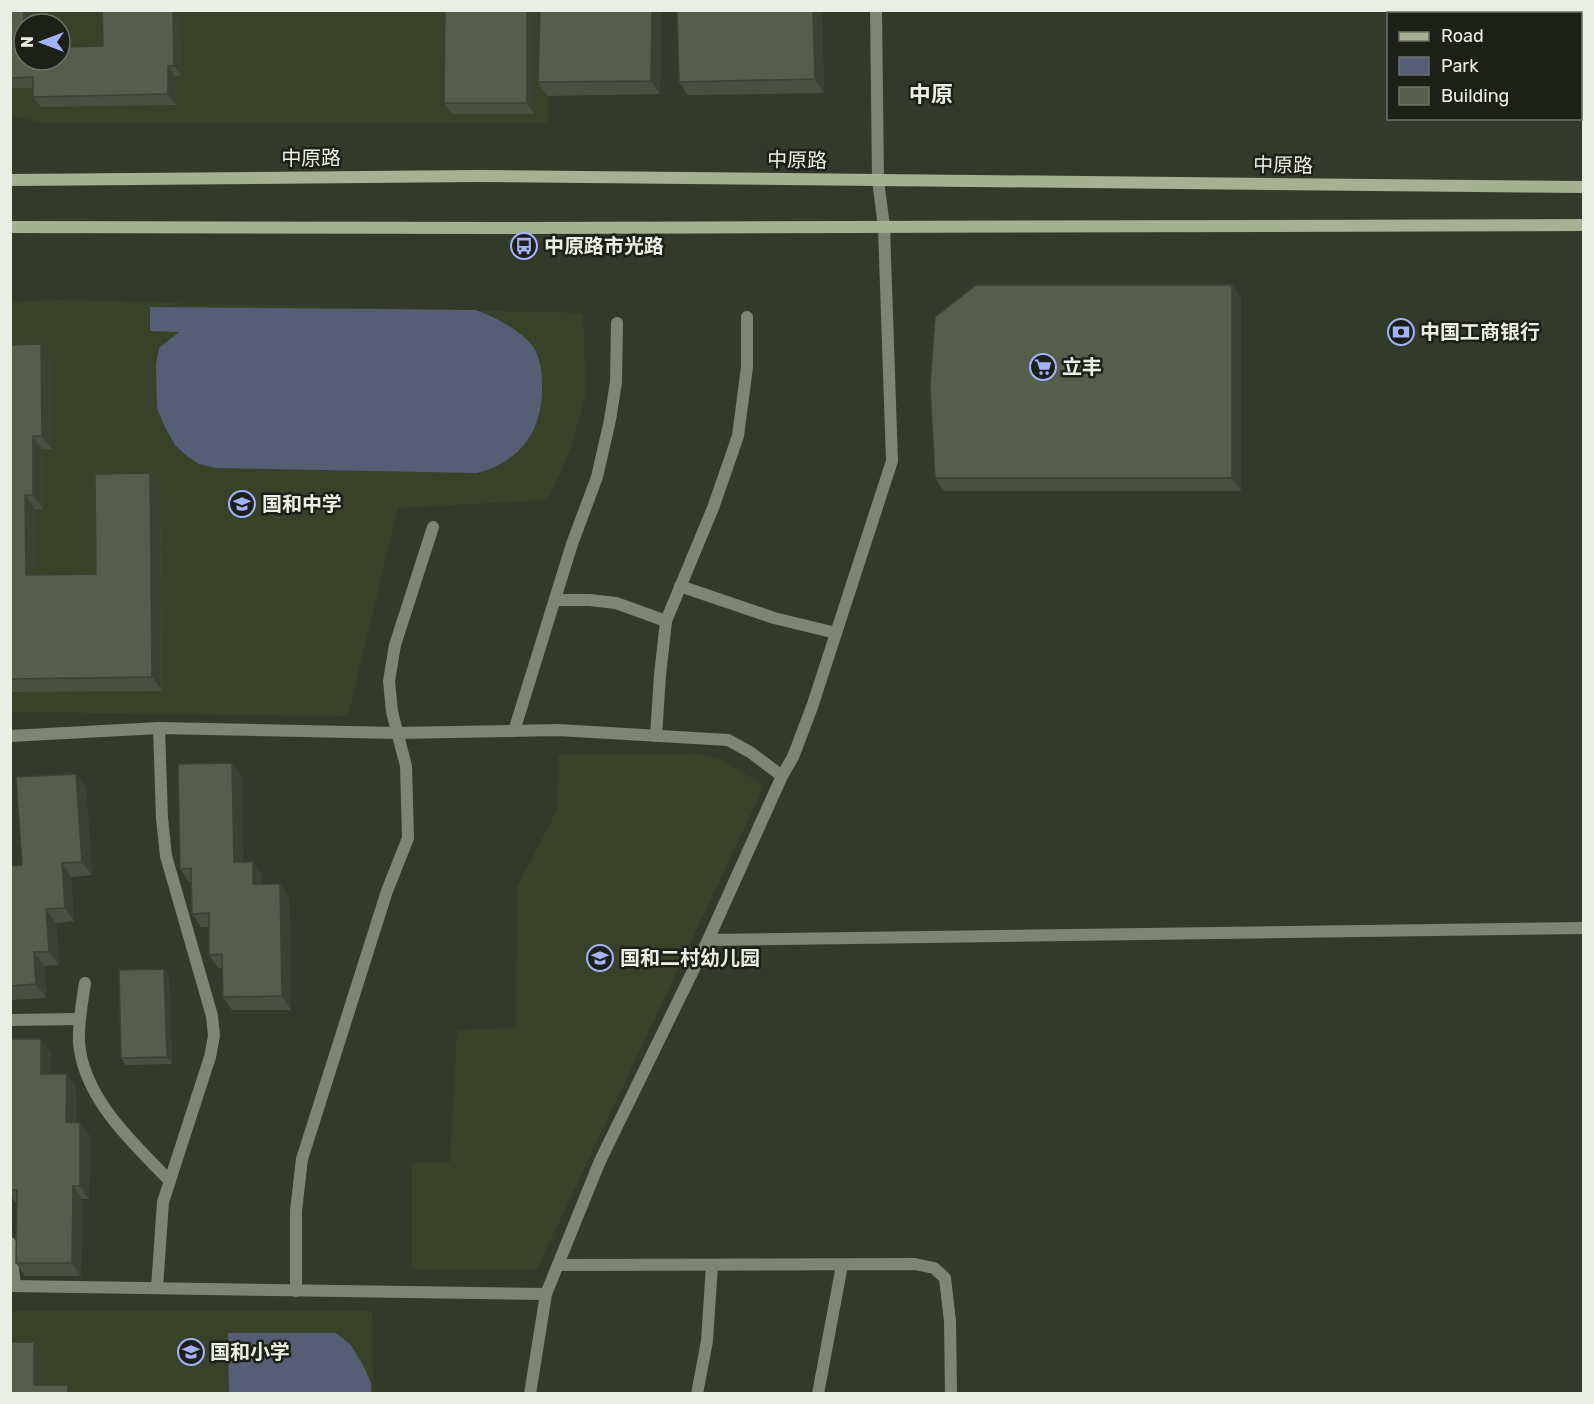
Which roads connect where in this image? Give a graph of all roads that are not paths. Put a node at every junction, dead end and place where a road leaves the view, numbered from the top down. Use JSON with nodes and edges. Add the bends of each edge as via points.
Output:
{"nodes":[{"id":1,"x":876,"y":10,"type":"edge"},
{"id":2,"x":10,"y":180,"type":"edge"},
{"id":3,"x":878,"y":180,"type":"junction"},
{"id":4,"x":1584,"y":187,"type":"edge"},
{"id":5,"x":1584,"y":225,"type":"edge"},
{"id":6,"x":10,"y":227,"type":"edge"},
{"id":7,"x":884,"y":227,"type":"junction"},
{"id":8,"x":747,"y":317,"type":"dead end"},
{"id":9,"x":617,"y":323,"type":"dead end"},
{"id":10,"x":433,"y":527,"type":"dead end"},
{"id":11,"x":681,"y":586,"type":"junction"},
{"id":12,"x":556,"y":600,"type":"junction"},
{"id":13,"x":666,"y":621,"type":"junction"},
{"id":14,"x":836,"y":633,"type":"junction"},
{"id":15,"x":159,"y":728,"type":"junction"},
{"id":16,"x":514,"y":731,"type":"junction"},
{"id":17,"x":397,"y":733,"type":"junction"},
{"id":18,"x":10,"y":736,"type":"edge"},
{"id":19,"x":656,"y":736,"type":"junction"},
{"id":20,"x":782,"y":776,"type":"junction"},
{"id":21,"x":1584,"y":928,"type":"edge"},
{"id":22,"x":708,"y":940,"type":"junction"},
{"id":23,"x":85,"y":983,"type":"dead end"},
{"id":24,"x":80,"y":1018,"type":"junction"},
{"id":25,"x":10,"y":1020,"type":"edge"},
{"id":26,"x":170,"y":1181,"type":"junction"},
{"id":27,"x":10,"y":1243,"type":"edge"},
{"id":28,"x":842,"y":1264,"type":"junction"},
{"id":29,"x":558,"y":1265,"type":"junction"},
{"id":30,"x":712,"y":1265,"type":"junction"},
{"id":31,"x":13,"y":1286,"type":"edge"},
{"id":32,"x":157,"y":1288,"type":"junction"},
{"id":33,"x":296,"y":1291,"type":"junction"},
{"id":34,"x":546,"y":1294,"type":"junction"},
{"id":35,"x":530,"y":1394,"type":"edge"},
{"id":36,"x":697,"y":1394,"type":"edge"},
{"id":37,"x":818,"y":1394,"type":"edge"},
{"id":38,"x":951,"y":1394,"type":"edge"}],
"edges":[{"from":1,"to":3,"type":"lane"},
{"from":2,"to":3,"type":"main road","name":"中原路","via":[[477,176]]},
{"from":3,"to":4,"type":"main road","name":"中原路"},
{"from":3,"to":7,"type":"lane"},
{"from":5,"to":7,"type":"main road"},
{"from":6,"to":7,"type":"main road"},
{"from":7,"to":14,"type":"lane","via":[[892,461]]},
{"from":8,"to":11,"type":"lane","via":[[747,367],[738,436]]},
{"from":9,"to":12,"type":"lane","via":[[616,382],[610,420],[597,477]]},
{"from":10,"to":17,"type":"lane","via":[[395,645],[389,681]]},
{"from":11,"to":13,"type":"lane"},
{"from":11,"to":14,"type":"lane","via":[[774,618]]},
{"from":12,"to":13,"type":"lane","via":[[616,603]]},
{"from":12,"to":16,"type":"lane"},
{"from":13,"to":19,"type":"lane"},
{"from":14,"to":20,"type":"lane","via":[[797,747]]},
{"from":15,"to":17,"type":"lane"},
{"from":15,"to":18,"type":"lane"},
{"from":15,"to":26,"type":"lane","via":[[166,855],[212,1016],[214,1036]]},
{"from":16,"to":17,"type":"lane"},
{"from":16,"to":19,"type":"lane"},
{"from":17,"to":33,"type":"lane","via":[[406,766],[408,838],[387,891],[302,1159],[296,1211]]},
{"from":19,"to":20,"type":"lane","via":[[728,740]]},
{"from":20,"to":22,"type":"lane"},
{"from":21,"to":22,"type":"lane"},
{"from":22,"to":29,"type":"lane","via":[[600,1161]]},
{"from":23,"to":24,"type":"lane"},
{"from":24,"to":25,"type":"lane"},
{"from":24,"to":26,"type":"lane","via":[[80,1045],[91,1085],[117,1125]]},
{"from":26,"to":32,"type":"lane","via":[[163,1202]]},
{"from":27,"to":31,"type":"lane"},
{"from":28,"to":30,"type":"lane"},
{"from":28,"to":37,"type":"lane"},
{"from":28,"to":38,"type":"lane","via":[[915,1264],[934,1268],[945,1278]]},
{"from":29,"to":30,"type":"lane"},
{"from":29,"to":34,"type":"lane"},
{"from":30,"to":36,"type":"lane","via":[[707,1341]]},
{"from":31,"to":32,"type":"lane"},
{"from":32,"to":33,"type":"lane"},
{"from":33,"to":34,"type":"lane"},
{"from":34,"to":35,"type":"lane"}]}
